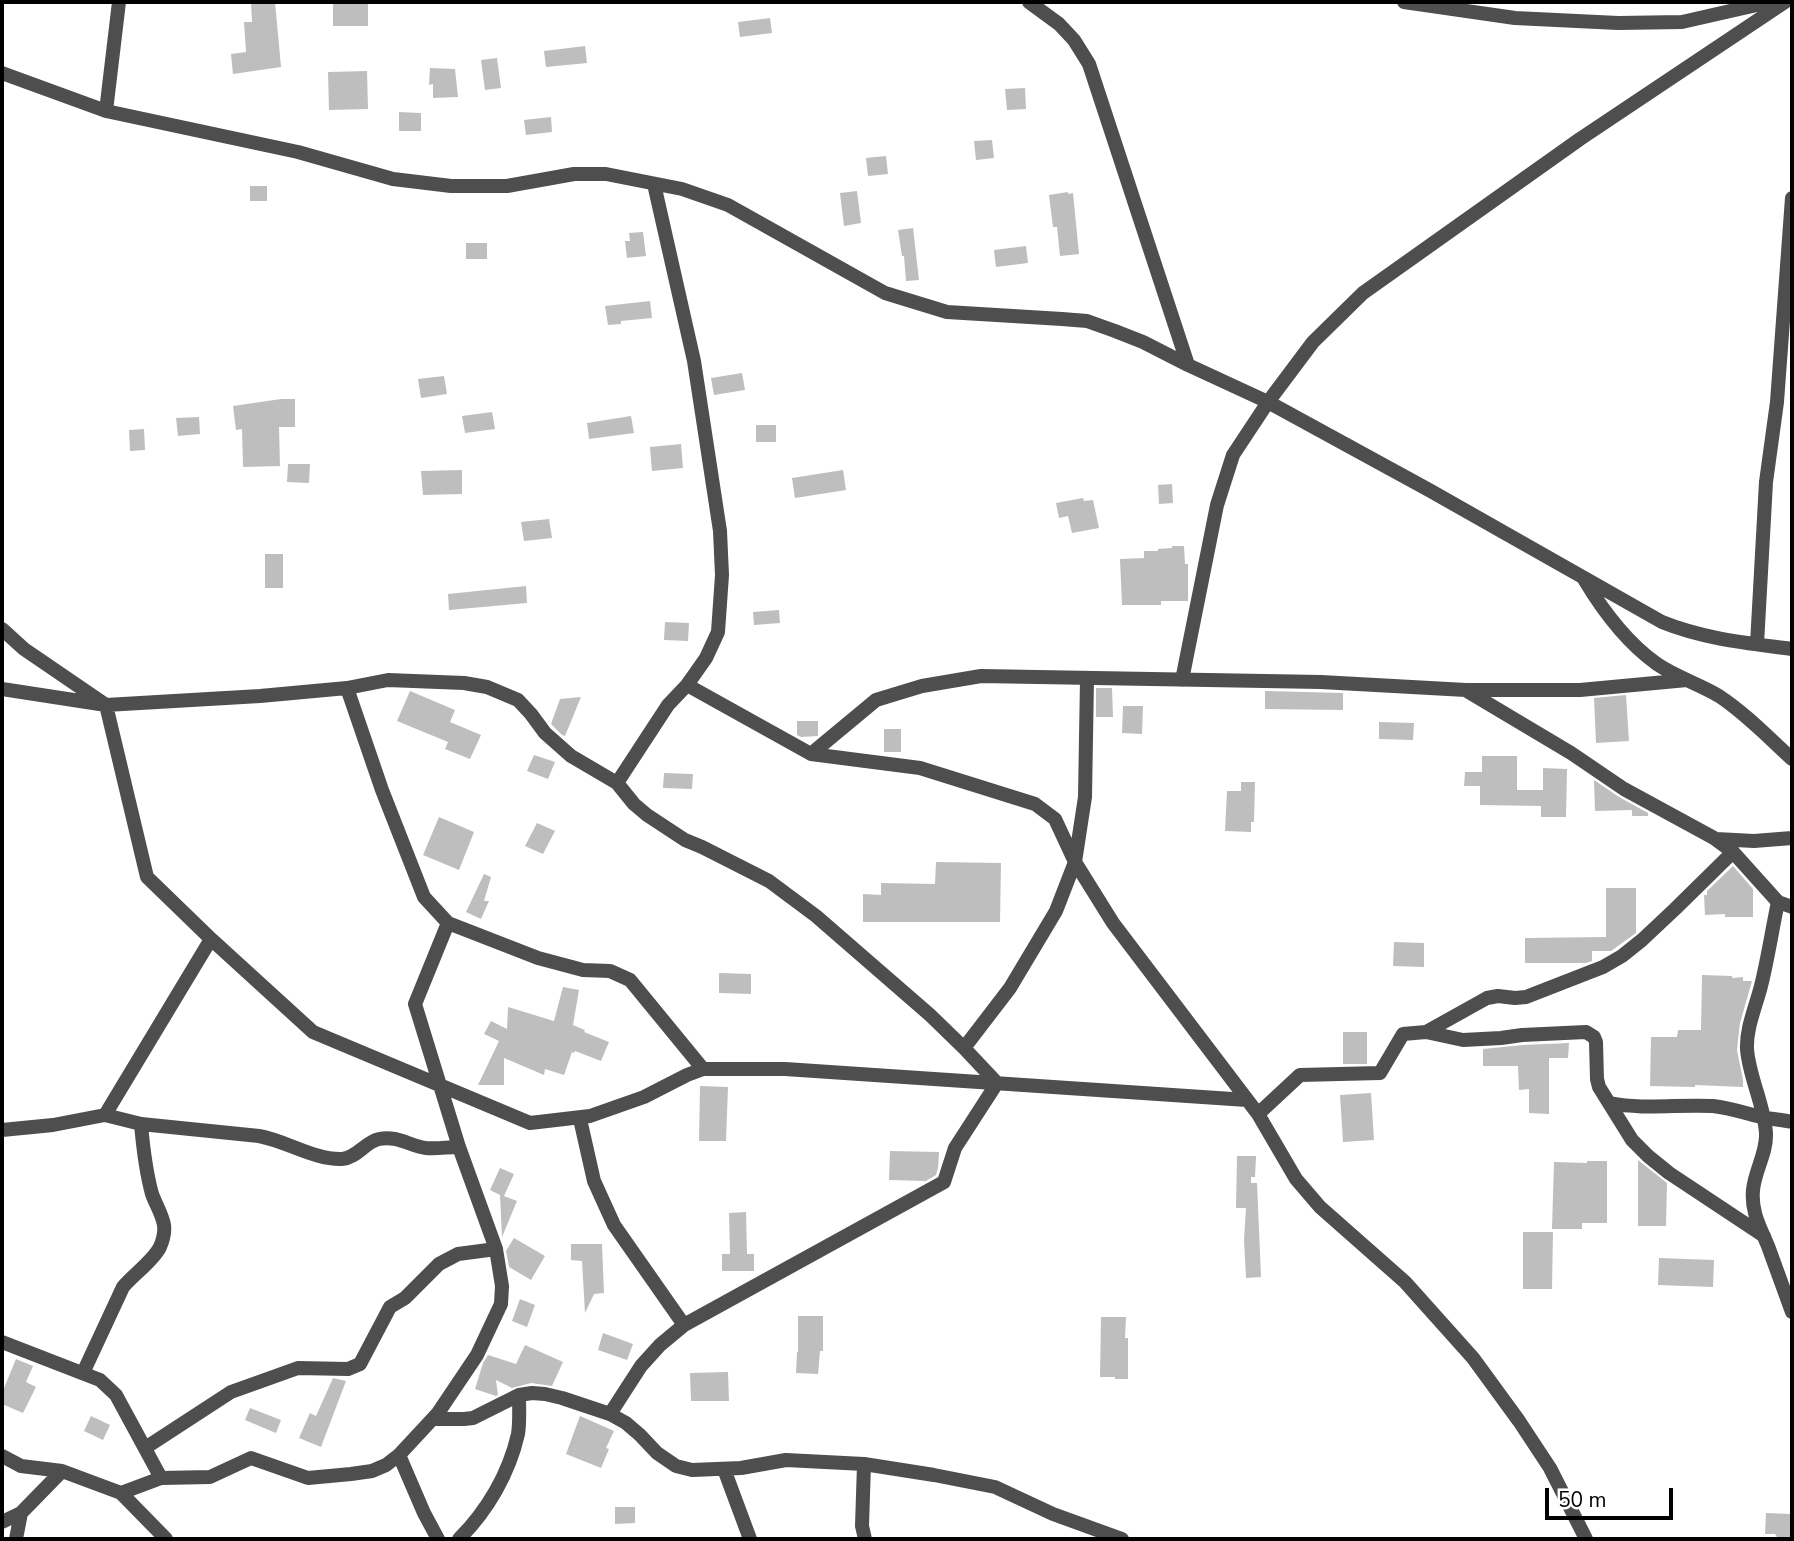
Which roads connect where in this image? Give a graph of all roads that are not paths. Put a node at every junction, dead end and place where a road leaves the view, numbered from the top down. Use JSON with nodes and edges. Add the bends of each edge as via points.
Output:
{"nodes":[{"id":1,"x":120,"y":2,"type":"edge"},
{"id":2,"x":1029,"y":2,"type":"edge"},
{"id":3,"x":1404,"y":2,"type":"edge"},
{"id":4,"x":1770,"y":2,"type":"edge"},
{"id":5,"x":1785,"y":2,"type":"edge"},
{"id":6,"x":2,"y":73,"type":"edge"},
{"id":7,"x":106,"y":111,"type":"junction"},
{"id":8,"x":654,"y":184,"type":"junction"},
{"id":9,"x":1792,"y":198,"type":"edge"},
{"id":10,"x":1188,"y":365,"type":"junction"},
{"id":11,"x":1268,"y":402,"type":"junction"},
{"id":12,"x":1583,"y":577,"type":"junction"},
{"id":13,"x":2,"y":629,"type":"edge"},
{"id":14,"x":1757,"y":644,"type":"junction"},
{"id":15,"x":1792,"y":649,"type":"edge"},
{"id":16,"x":1087,"y":679,"type":"junction"},
{"id":17,"x":1182,"y":680,"type":"junction"},
{"id":18,"x":1687,"y":680,"type":"junction"},
{"id":19,"x":687,"y":685,"type":"junction"},
{"id":20,"x":347,"y":688,"type":"junction"},
{"id":21,"x":2,"y":689,"type":"edge"},
{"id":22,"x":1466,"y":690,"type":"junction"},
{"id":23,"x":106,"y":705,"type":"junction"},
{"id":24,"x":811,"y":754,"type":"junction"},
{"id":25,"x":1792,"y":758,"type":"edge"},
{"id":26,"x":617,"y":783,"type":"junction"},
{"id":27,"x":1714,"y":838,"type":"junction"},
{"id":28,"x":1792,"y":838,"type":"edge"},
{"id":29,"x":1733,"y":852,"type":"junction"},
{"id":30,"x":1074,"y":862,"type":"junction"},
{"id":31,"x":1778,"y":902,"type":"junction"},
{"id":32,"x":1792,"y":907,"type":"edge"},
{"id":33,"x":448,"y":923,"type":"junction"},
{"id":34,"x":211,"y":939,"type":"junction"},
{"id":35,"x":1426,"y":1032,"type":"junction"},
{"id":36,"x":964,"y":1048,"type":"junction"},
{"id":37,"x":703,"y":1069,"type":"junction"},
{"id":38,"x":997,"y":1083,"type":"junction"},
{"id":39,"x":440,"y":1086,"type":"junction"},
{"id":40,"x":1247,"y":1100,"type":"junction"},
{"id":41,"x":1610,"y":1103,"type":"junction"},
{"id":42,"x":1258,"y":1114,"type":"junction"},
{"id":43,"x":105,"y":1115,"type":"junction"},
{"id":44,"x":1765,"y":1118,"type":"junction"},
{"id":45,"x":580,"y":1119,"type":"junction"},
{"id":46,"x":1792,"y":1122,"type":"edge"},
{"id":47,"x":141,"y":1124,"type":"junction"},
{"id":48,"x":2,"y":1130,"type":"edge"},
{"id":49,"x":459,"y":1147,"type":"junction"},
{"id":50,"x":1764,"y":1236,"type":"junction"},
{"id":51,"x":496,"y":1249,"type":"junction"},
{"id":52,"x":1792,"y":1312,"type":"edge"},
{"id":53,"x":684,"y":1325,"type":"junction"},
{"id":54,"x":2,"y":1342,"type":"edge"},
{"id":55,"x":83,"y":1373,"type":"junction"},
{"id":56,"x":519,"y":1395,"type":"junction"},
{"id":57,"x":610,"y":1414,"type":"junction"},
{"id":58,"x":433,"y":1419,"type":"junction"},
{"id":59,"x":145,"y":1448,"type":"junction"},
{"id":60,"x":400,"y":1455,"type":"junction"},
{"id":61,"x":2,"y":1456,"type":"edge"},
{"id":62,"x":864,"y":1464,"type":"junction"},
{"id":63,"x":724,"y":1469,"type":"junction"},
{"id":64,"x":62,"y":1471,"type":"junction"},
{"id":65,"x":161,"y":1478,"type":"junction"},
{"id":66,"x":121,"y":1493,"type":"junction"},
{"id":67,"x":21,"y":1513,"type":"junction"},
{"id":68,"x":2,"y":1522,"type":"edge"},
{"id":69,"x":16,"y":1539,"type":"edge"},
{"id":70,"x":166,"y":1539,"type":"edge"},
{"id":71,"x":438,"y":1539,"type":"edge"},
{"id":72,"x":459,"y":1539,"type":"edge"},
{"id":73,"x":750,"y":1539,"type":"edge"},
{"id":74,"x":865,"y":1539,"type":"edge"},
{"id":75,"x":1122,"y":1539,"type":"edge"},
{"id":76,"x":1586,"y":1539,"type":"edge"}],
"edges":[{"from":1,"to":7,"type":"street"},
{"from":2,"to":10,"type":"street","via":[[1059,24],[1089,64]]},
{"from":3,"to":4,"type":"street","via":[[1515,18],[1618,23],[1682,22]]},
{"from":5,"to":11,"type":"street","via":[[1580,139],[1363,293],[1313,342]]},
{"from":6,"to":7,"type":"street"},
{"from":7,"to":8,"type":"street","via":[[298,152],[393,179],[507,186],[574,174],[606,174]]},
{"from":8,"to":10,"type":"street","via":[[728,205],[885,293],[947,312],[1087,321]]},
{"from":8,"to":19,"type":"street","via":[[694,361],[720,531],[718,632]]},
{"from":9,"to":14,"type":"street","via":[[1777,401],[1766,482]]},
{"from":10,"to":11,"type":"street"},
{"from":11,"to":12,"type":"street"},
{"from":11,"to":17,"type":"street","via":[[1234,455],[1217,505]]},
{"from":12,"to":14,"type":"street","via":[[1682,630]]},
{"from":12,"to":18,"type":"street","via":[[1635,645]]},
{"from":13,"to":23,"type":"street","via":[[23,649]]},
{"from":14,"to":15,"type":"street"},
{"from":16,"to":17,"type":"street"},
{"from":16,"to":24,"type":"street","via":[[981,676],[922,686],[876,700]]},
{"from":16,"to":30,"type":"street","via":[[1085,797]]},
{"from":17,"to":22,"type":"street"},
{"from":18,"to":22,"type":"street","via":[[1580,690]]},
{"from":18,"to":25,"type":"street","via":[[1718,695]]},
{"from":19,"to":24,"type":"street"},
{"from":19,"to":26,"type":"street","via":[[668,705]]},
{"from":20,"to":23,"type":"street"},
{"from":20,"to":26,"type":"street","via":[[388,680],[487,687],[517,700],[571,756]]},
{"from":20,"to":33,"type":"street","via":[[424,897]]},
{"from":21,"to":23,"type":"street"},
{"from":22,"to":27,"type":"street","via":[[1625,789]]},
{"from":23,"to":34,"type":"street","via":[[146,877]]},
{"from":24,"to":30,"type":"street","via":[[920,768],[1035,804],[1055,818]]},
{"from":26,"to":36,"type":"street","via":[[647,816],[769,881],[816,916]]},
{"from":27,"to":28,"type":"street"},
{"from":27,"to":29,"type":"street"},
{"from":29,"to":31,"type":"street"},
{"from":29,"to":35,"type":"street","via":[[1622,956],[1526,997],[1487,998]]},
{"from":30,"to":36,"type":"street","via":[[1056,911],[1010,988]]},
{"from":30,"to":40,"type":"street","via":[[1113,923]]},
{"from":31,"to":32,"type":"street"},
{"from":31,"to":44,"type":"street","via":[[1747,1048]]},
{"from":33,"to":37,"type":"street","via":[[538,958],[583,970],[610,971],[630,980]]},
{"from":33,"to":39,"type":"street","via":[[415,1004]]},
{"from":34,"to":39,"type":"street","via":[[313,1032]]},
{"from":34,"to":43,"type":"street"},
{"from":35,"to":41,"type":"street","via":[[1463,1040],[1586,1032],[1596,1042],[1597,1079]]},
{"from":35,"to":42,"type":"street","via":[[1403,1034],[1380,1073],[1300,1076]]},
{"from":36,"to":38,"type":"street"},
{"from":37,"to":38,"type":"street","via":[[785,1069]]},
{"from":37,"to":45,"type":"street","via":[[644,1097]]},
{"from":38,"to":40,"type":"street"},
{"from":38,"to":53,"type":"street","via":[[955,1148],[944,1182]]},
{"from":39,"to":45,"type":"street","via":[[530,1123]]},
{"from":39,"to":49,"type":"street"},
{"from":40,"to":42,"type":"street"},
{"from":41,"to":44,"type":"street","via":[[1713,1106]]},
{"from":41,"to":50,"type":"street","via":[[1647,1156]]},
{"from":42,"to":76,"type":"street","via":[[1296,1179],[1320,1207],[1405,1282],[1473,1358],[1550,1468]]},
{"from":43,"to":47,"type":"street"},
{"from":43,"to":48,"type":"street"},
{"from":44,"to":46,"type":"street"},
{"from":44,"to":50,"type":"street","via":[[1765,1151],[1753,1188],[1755,1217]]},
{"from":45,"to":53,"type":"street","via":[[594,1181],[614,1225]]},
{"from":47,"to":49,"type":"street","via":[[259,1136],[341,1159],[377,1139],[395,1138],[427,1148]]},
{"from":47,"to":55,"type":"street","via":[[153,1195],[163,1220],[163,1240],[123,1287]]},
{"from":49,"to":51,"type":"street"},
{"from":50,"to":52,"type":"street"},
{"from":51,"to":58,"type":"street","via":[[501,1304],[477,1355]]},
{"from":51,"to":59,"type":"street","via":[[458,1254],[439,1264],[390,1307],[360,1364],[348,1369],[298,1368],[231,1392]]},
{"from":53,"to":57,"type":"street","via":[[641,1366]]},
{"from":54,"to":55,"type":"street"},
{"from":55,"to":59,"type":"street","via":[[100,1380],[116,1395]]},
{"from":56,"to":57,"type":"street","via":[[545,1394]]},
{"from":56,"to":58,"type":"street","via":[[473,1418]]},
{"from":56,"to":72,"type":"street","via":[[518,1433],[508,1465],[496,1492]]},
{"from":57,"to":63,"type":"street","via":[[676,1466]]},
{"from":58,"to":60,"type":"street"},
{"from":59,"to":65,"type":"street"},
{"from":60,"to":65,"type":"street","via":[[372,1471],[340,1475],[308,1478],[251,1458],[210,1477]]},
{"from":60,"to":71,"type":"street"},
{"from":61,"to":64,"type":"street","via":[[21,1466]]},
{"from":62,"to":63,"type":"street","via":[[786,1460]]},
{"from":62,"to":74,"type":"street"},
{"from":62,"to":75,"type":"street","via":[[995,1488]]},
{"from":63,"to":73,"type":"street"},
{"from":64,"to":66,"type":"street"},
{"from":64,"to":67,"type":"street"},
{"from":65,"to":66,"type":"street"},
{"from":66,"to":70,"type":"street"},
{"from":67,"to":68,"type":"street"},
{"from":67,"to":69,"type":"street"}]}
